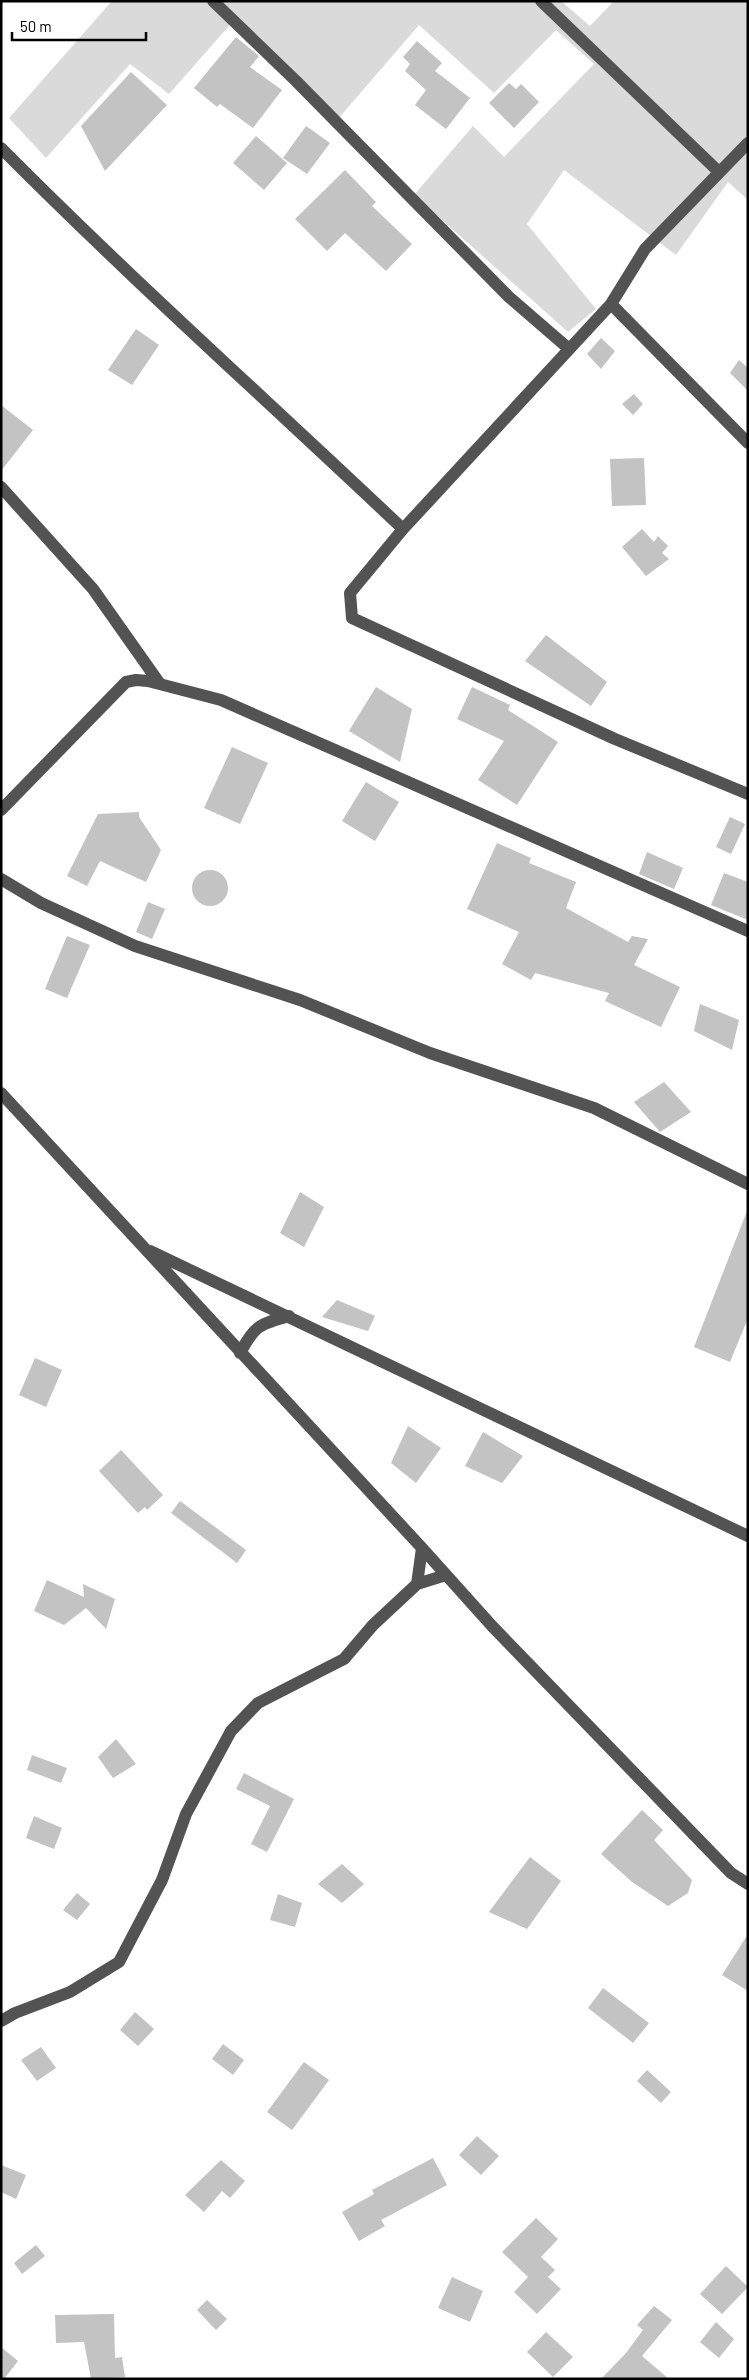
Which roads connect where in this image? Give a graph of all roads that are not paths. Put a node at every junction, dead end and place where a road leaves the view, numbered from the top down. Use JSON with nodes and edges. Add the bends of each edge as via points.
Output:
{"nodes":[{"id":1,"x":213,"y":1,"type":"edge"},
{"id":2,"x":541,"y":1,"type":"edge"},
{"id":3,"x":748,"y":143,"type":"edge"},
{"id":4,"x":1,"y":148,"type":"edge"},
{"id":5,"x":720,"y":172,"type":"junction"},
{"id":6,"x":611,"y":304,"type":"junction"},
{"id":7,"x":568,"y":348,"type":"junction"},
{"id":8,"x":748,"y":443,"type":"edge"},
{"id":9,"x":1,"y":487,"type":"edge"},
{"id":10,"x":402,"y":529,"type":"junction"},
{"id":11,"x":160,"y":684,"type":"junction"},
{"id":12,"x":748,"y":794,"type":"edge"},
{"id":13,"x":1,"y":810,"type":"edge"},
{"id":14,"x":1,"y":879,"type":"edge"},
{"id":15,"x":748,"y":931,"type":"edge"},
{"id":16,"x":1,"y":1094,"type":"edge"},
{"id":17,"x":748,"y":1184,"type":"edge"},
{"id":18,"x":143,"y":1248,"type":"junction"},
{"id":19,"x":289,"y":1316,"type":"junction"},
{"id":20,"x":240,"y":1353,"type":"junction"},
{"id":21,"x":748,"y":1536,"type":"edge"},
{"id":22,"x":422,"y":1548,"type":"junction"},
{"id":23,"x":446,"y":1575,"type":"junction"},
{"id":24,"x":417,"y":1584,"type":"junction"},
{"id":25,"x":748,"y":1884,"type":"edge"},
{"id":26,"x":1,"y":2021,"type":"edge"}],
"edges":[{"from":1,"to":7,"type":"street","via":[[296,80],[509,297]]},
{"from":2,"to":5,"type":"street"},
{"from":3,"to":5,"type":"street"},
{"from":4,"to":10,"type":"street","via":[[157,301],[274,406]]},
{"from":5,"to":6,"type":"street","via":[[646,249]]},
{"from":6,"to":7,"type":"street"},
{"from":6,"to":8,"type":"street"},
{"from":7,"to":10,"type":"street"},
{"from":9,"to":11,"type":"street","via":[[93,589]]},
{"from":10,"to":12,"type":"street","via":[[350,593],[352,618],[615,739]]},
{"from":11,"to":13,"type":"street","via":[[136,680],[126,682]]},
{"from":11,"to":15,"type":"street","via":[[220,700]]},
{"from":14,"to":17,"type":"street","via":[[41,903],[135,946],[300,1000],[430,1053],[594,1108]]},
{"from":16,"to":18,"type":"street"},
{"from":18,"to":19,"type":"street"},
{"from":18,"to":20,"type":"street"},
{"from":19,"to":20,"type":"street","via":[[261,1324],[249,1336]]},
{"from":19,"to":21,"type":"street"},
{"from":20,"to":22,"type":"street"},
{"from":22,"to":23,"type":"street"},
{"from":22,"to":24,"type":"street"},
{"from":23,"to":24,"type":"street"},
{"from":23,"to":25,"type":"street","via":[[731,1873]]},
{"from":24,"to":26,"type":"street","via":[[373,1625],[344,1659],[258,1703],[231,1731],[186,1814],[162,1880],[119,1962],[70,1992]]}]}
